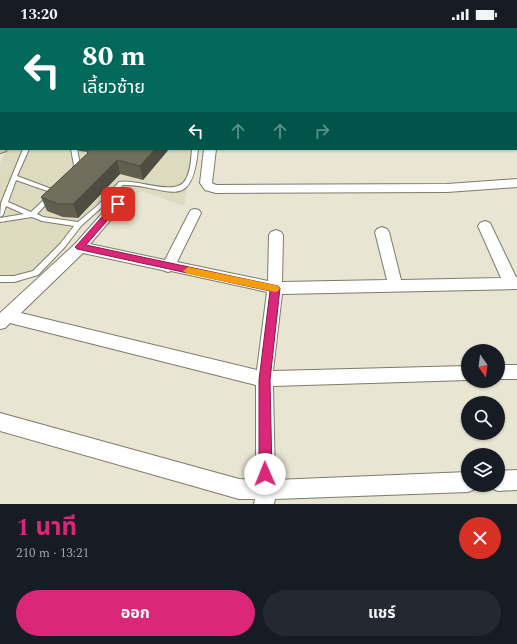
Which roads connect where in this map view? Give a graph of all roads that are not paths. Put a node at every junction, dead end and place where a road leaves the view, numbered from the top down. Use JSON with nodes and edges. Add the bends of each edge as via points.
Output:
{"nodes":[{"id":1,"x":26,"y":150,"type":"edge"},
{"id":2,"x":74,"y":150,"type":"edge"},
{"id":3,"x":195,"y":150,"type":"edge"},
{"id":4,"x":210,"y":150,"type":"edge"},
{"id":5,"x":14,"y":177,"type":"junction"},
{"id":6,"x":71,"y":178,"type":"edge"},
{"id":7,"x":517,"y":183,"type":"edge"},
{"id":8,"x":60,"y":187,"type":"edge"},
{"id":9,"x":55,"y":192,"type":"junction"},
{"id":10,"x":127,"y":193,"type":"dead end"},
{"id":11,"x":4,"y":203,"type":"junction"},
{"id":12,"x":195,"y":213,"type":"dead end"},
{"id":13,"x":0,"y":215,"type":"edge"},
{"id":14,"x":32,"y":215,"type":"junction"},
{"id":15,"x":0,"y":220,"type":"edge"},
{"id":16,"x":79,"y":224,"type":"junction"},
{"id":17,"x":485,"y":226,"type":"dead end"},
{"id":18,"x":382,"y":232,"type":"dead end"},
{"id":19,"x":276,"y":234,"type":"dead end"},
{"id":20,"x":80,"y":247,"type":"junction"},
{"id":21,"x":168,"y":267,"type":"junction"},
{"id":22,"x":0,"y":279,"type":"edge"},
{"id":23,"x":514,"y":283,"type":"edge"},
{"id":24,"x":395,"y":285,"type":"junction"},
{"id":25,"x":275,"y":288,"type":"junction"},
{"id":26,"x":4,"y":319,"type":"edge"},
{"id":27,"x":505,"y":372,"type":"edge"},
{"id":28,"x":517,"y":372,"type":"edge"},
{"id":29,"x":461,"y":373,"type":"edge"},
{"id":30,"x":264,"y":380,"type":"junction"},
{"id":31,"x":0,"y":422,"type":"edge"},
{"id":32,"x":517,"y":480,"type":"edge"},
{"id":33,"x":505,"y":481,"type":"edge"},
{"id":34,"x":461,"y":483,"type":"edge"},
{"id":35,"x":265,"y":497,"type":"edge"}],
"edges":[{"from":1,"to":5,"type":"lane"},
{"from":2,"to":6,"type":"lane","via":[[77,165]]},
{"from":3,"to":16,"type":"lane","via":[[188,182],[182,189],[121,183]]},
{"from":4,"to":7,"type":"street","via":[[206,183],[216,189],[447,188]]},
{"from":5,"to":9,"type":"lane"},
{"from":5,"to":11,"type":"lane"},
{"from":8,"to":9,"type":"lane"},
{"from":9,"to":14,"type":"lane"},
{"from":10,"to":20,"type":"street"},
{"from":11,"to":13,"type":"lane"},
{"from":11,"to":14,"type":"lane"},
{"from":12,"to":21,"type":"street"},
{"from":14,"to":15,"type":"lane"},
{"from":14,"to":16,"type":"lane","via":[[51,221]]},
{"from":16,"to":22,"type":"lane","via":[[62,246],[35,273],[14,279]]},
{"from":17,"to":23,"type":"street"},
{"from":18,"to":24,"type":"street"},
{"from":19,"to":25,"type":"street"},
{"from":20,"to":21,"type":"street"},
{"from":20,"to":26,"type":"street"},
{"from":21,"to":25,"type":"street"},
{"from":23,"to":24,"type":"street"},
{"from":24,"to":25,"type":"street"},
{"from":25,"to":30,"type":"street"},
{"from":26,"to":30,"type":"street"},
{"from":27,"to":28,"type":"street"},
{"from":29,"to":30,"type":"street"},
{"from":30,"to":35,"type":"street"},
{"from":31,"to":35,"type":"street"},
{"from":32,"to":33,"type":"street"},
{"from":34,"to":35,"type":"street"}]}
